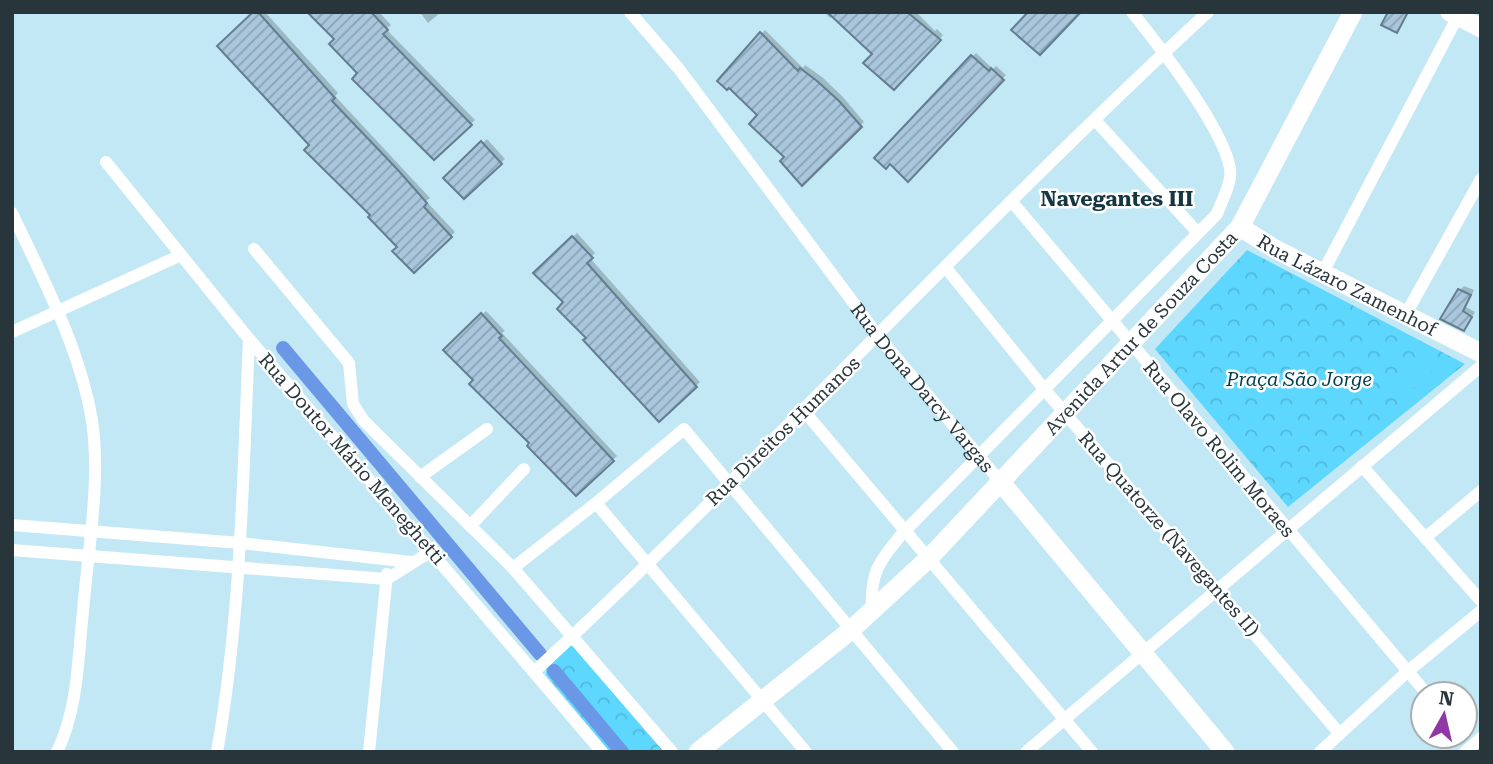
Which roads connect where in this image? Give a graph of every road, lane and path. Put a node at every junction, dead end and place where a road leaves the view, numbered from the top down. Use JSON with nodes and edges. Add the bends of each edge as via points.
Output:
{"nodes":[{"id":1,"x":630,"y":12,"type":"edge"},
{"id":2,"x":1132,"y":12,"type":"edge"},
{"id":3,"x":1208,"y":12,"type":"edge"},
{"id":4,"x":1353,"y":12,"type":"edge"},
{"id":5,"x":1454,"y":14,"type":"edge"},
{"id":6,"x":1481,"y":28,"type":"edge"},
{"id":7,"x":1164,"y":53,"type":"junction"},
{"id":8,"x":1095,"y":120,"type":"junction"},
{"id":9,"x":106,"y":162,"type":"dead end"},
{"id":10,"x":1481,"y":179,"type":"edge"},
{"id":11,"x":1013,"y":203,"type":"junction"},
{"id":12,"x":12,"y":213,"type":"edge"},
{"id":13,"x":1217,"y":214,"type":"junction"},
{"id":14,"x":1240,"y":227,"type":"junction"},
{"id":15,"x":1198,"y":233,"type":"junction"},
{"id":16,"x":254,"y":249,"type":"dead end"},
{"id":17,"x":181,"y":255,"type":"junction"},
{"id":18,"x":1167,"y":266,"type":"junction"},
{"id":19,"x":946,"y":268,"type":"junction"},
{"id":20,"x":1323,"y":272,"type":"junction"},
{"id":21,"x":1187,"y":284,"type":"junction"},
{"id":22,"x":58,"y":313,"type":"junction"},
{"id":23,"x":1406,"y":314,"type":"junction"},
{"id":24,"x":1112,"y":322,"type":"junction"},
{"id":25,"x":12,"y":332,"type":"edge"},
{"id":26,"x":879,"y":337,"type":"junction"},
{"id":27,"x":249,"y":339,"type":"junction"},
{"id":28,"x":1132,"y":344,"type":"junction"},
{"id":29,"x":1481,"y":353,"type":"edge"},
{"id":30,"x":1481,"y":366,"type":"edge"},
{"id":31,"x":1045,"y":390,"type":"junction"},
{"id":32,"x":804,"y":411,"type":"junction"},
{"id":33,"x":1064,"y":412,"type":"junction"},
{"id":34,"x":486,"y":429,"type":"dead end"},
{"id":35,"x":978,"y":456,"type":"junction"},
{"id":36,"x":1362,"y":466,"type":"junction"},
{"id":37,"x":524,"y":469,"type":"dead end"},
{"id":38,"x":420,"y":477,"type":"junction"},
{"id":39,"x":999,"y":481,"type":"junction"},
{"id":40,"x":727,"y":485,"type":"junction"},
{"id":41,"x":1481,"y":491,"type":"edge"},
{"id":42,"x":597,"y":503,"type":"junction"},
{"id":43,"x":12,"y":525,"type":"edge"},
{"id":44,"x":470,"y":526,"type":"junction"},
{"id":45,"x":90,"y":530,"type":"junction"},
{"id":46,"x":1287,"y":530,"type":"junction"},
{"id":47,"x":1425,"y":538,"type":"junction"},
{"id":48,"x":240,"y":543,"type":"junction"},
{"id":49,"x":12,"y":550,"type":"edge"},
{"id":50,"x":430,"y":552,"type":"junction"},
{"id":51,"x":88,"y":555,"type":"junction"},
{"id":52,"x":929,"y":558,"type":"junction"},
{"id":53,"x":388,"y":559,"type":"junction"},
{"id":54,"x":411,"y":562,"type":"junction"},
{"id":55,"x":648,"y":563,"type":"junction"},
{"id":56,"x":236,"y":566,"type":"junction"},
{"id":57,"x":513,"y":568,"type":"junction"},
{"id":58,"x":387,"y":579,"type":"junction"},
{"id":59,"x":1217,"y":590,"type":"junction"},
{"id":60,"x":1481,"y":601,"type":"edge"},
{"id":61,"x":872,"y":611,"type":"junction"},
{"id":62,"x":1481,"y":611,"type":"edge"},
{"id":63,"x":851,"y":630,"type":"junction"},
{"id":64,"x":572,"y":636,"type":"junction"},
{"id":65,"x":1143,"y":653,"type":"junction"},
{"id":66,"x":535,"y":671,"type":"junction"},
{"id":67,"x":1407,"y":672,"type":"junction"},
{"id":68,"x":1414,"y":680,"type":"edge"},
{"id":69,"x":762,"y":699,"type":"junction"},
{"id":70,"x":1065,"y":719,"type":"junction"},
{"id":71,"x":1340,"y":734,"type":"junction"},
{"id":72,"x":57,"y":752,"type":"edge"},
{"id":73,"x":216,"y":752,"type":"edge"},
{"id":74,"x":369,"y":752,"type":"edge"},
{"id":75,"x":602,"y":752,"type":"edge"},
{"id":76,"x":673,"y":752,"type":"edge"},
{"id":77,"x":698,"y":752,"type":"edge"},
{"id":78,"x":806,"y":752,"type":"edge"},
{"id":79,"x":953,"y":752,"type":"edge"},
{"id":80,"x":1026,"y":752,"type":"edge"},
{"id":81,"x":1092,"y":752,"type":"edge"},
{"id":82,"x":1225,"y":752,"type":"edge"},
{"id":83,"x":1320,"y":752,"type":"edge"}],
"edges":[{"from":1,"to":26,"type":"street","name":"Rua Dona Darcy Vargas","via":[[696,90]]},
{"from":2,"to":7,"type":"street"},
{"from":3,"to":7,"type":"street","name":"Rua Direitos Humanos"},
{"from":4,"to":14,"type":"street","name":"Avenida Artur de Souza Costa"},
{"from":5,"to":6,"type":"street"},
{"from":5,"to":20,"type":"street"},
{"from":7,"to":8,"type":"street","name":"Rua Direitos Humanos"},
{"from":7,"to":13,"type":"street","name":"Avenida Artur de Souza Costa","via":[[1228,152],[1231,177]]},
{"from":8,"to":11,"type":"street","name":"Rua Direitos Humanos"},
{"from":8,"to":15,"type":"street"},
{"from":9,"to":17,"type":"street","name":"Rua Doutor Mário Meneghetti"},
{"from":10,"to":23,"type":"street"},
{"from":11,"to":19,"type":"street","name":"Rua Direitos Humanos"},
{"from":11,"to":24,"type":"street","name":"Rua Olavo Rolim Moraes"},
{"from":12,"to":22,"type":"street"},
{"from":13,"to":14,"type":"street","name":"Rua Lázaro Zamenhof"},
{"from":13,"to":15,"type":"street","name":"Avenida Artur de Souza Costa"},
{"from":14,"to":20,"type":"street","name":"Rua Lázaro Zamenhof"},
{"from":14,"to":21,"type":"street","name":"Avenida Artur de Souza Costa"},
{"from":15,"to":18,"type":"street","name":"Avenida Artur de Souza Costa"},
{"from":16,"to":38,"type":"street","name":"Rua Doutor Mário Meneghetti","via":[[349,363],[353,404],[364,421]]},
{"from":17,"to":22,"type":"street"},
{"from":17,"to":27,"type":"street","name":"Rua Doutor Mário Meneghetti"},
{"from":18,"to":21,"type":"street"},
{"from":18,"to":24,"type":"street","name":"Avenida Artur de Souza Costa"},
{"from":19,"to":26,"type":"street","name":"Rua Direitos Humanos"},
{"from":19,"to":31,"type":"street","name":"Rua Quatorze (Navegantes II)"},
{"from":20,"to":23,"type":"street","name":"Rua Lázaro Zamenhof"},
{"from":21,"to":28,"type":"street","name":"Avenida Artur de Souza Costa"},
{"from":22,"to":25,"type":"street"},
{"from":22,"to":45,"type":"street","via":[[92,422]]},
{"from":23,"to":29,"type":"street","name":"Rua Lázaro Zamenhof"},
{"from":24,"to":28,"type":"street","name":"Rua Olavo Rolim Moraes"},
{"from":24,"to":31,"type":"street","name":"Avenida Artur de Souza Costa"},
{"from":26,"to":32,"type":"street","name":"Rua Direitos Humanos"},
{"from":26,"to":35,"type":"street","name":"Rua Dona Darcy Vargas"},
{"from":27,"to":48,"type":"street"},
{"from":27,"to":50,"type":"street","name":"Rua Doutor Mário Meneghetti"},
{"from":28,"to":33,"type":"street","name":"Avenida Artur de Souza Costa"},
{"from":28,"to":46,"type":"street","name":"Rua Olavo Rolim Moraes"},
{"from":30,"to":36,"type":"street"},
{"from":31,"to":33,"type":"street","name":"Rua Quatorze (Navegantes II)"},
{"from":31,"to":35,"type":"street","name":"Avenida Artur de Souza Costa"},
{"from":32,"to":40,"type":"street","name":"Rua Direitos Humanos"},
{"from":32,"to":52,"type":"street"},
{"from":33,"to":39,"type":"street","name":"Avenida Artur de Souza Costa"},
{"from":33,"to":59,"type":"street","name":"Rua Quatorze (Navegantes II)"},
{"from":34,"to":38,"type":"street"},
{"from":35,"to":39,"type":"street","name":"Rua Dona Darcy Vargas"},
{"from":35,"to":61,"type":"street","name":"Avenida Artur de Souza Costa","via":[[880,559],[873,575]]},
{"from":36,"to":46,"type":"street"},
{"from":36,"to":47,"type":"street"},
{"from":37,"to":44,"type":"street"},
{"from":38,"to":44,"type":"street","name":"Rua Doutor Mário Meneghetti"},
{"from":39,"to":52,"type":"street","name":"Avenida Artur de Souza Costa"},
{"from":39,"to":65,"type":"street","name":"Rua Dona Darcy Vargas"},
{"from":40,"to":42,"type":"street","via":[[684,429]]},
{"from":40,"to":55,"type":"street","name":"Rua Direitos Humanos"},
{"from":40,"to":63,"type":"street"},
{"from":41,"to":47,"type":"street"},
{"from":42,"to":55,"type":"street"},
{"from":42,"to":57,"type":"street"},
{"from":43,"to":45,"type":"street"},
{"from":44,"to":57,"type":"street","name":"Rua Doutor Mário Meneghetti"},
{"from":45,"to":48,"type":"street"},
{"from":45,"to":51,"type":"street"},
{"from":46,"to":59,"type":"street"},
{"from":46,"to":67,"type":"street","name":"Rua Olavo Rolim Moraes"},
{"from":47,"to":60,"type":"street"},
{"from":48,"to":53,"type":"street"},
{"from":48,"to":56,"type":"street"},
{"from":49,"to":51,"type":"street"},
{"from":50,"to":54,"type":"street"},
{"from":50,"to":66,"type":"street","name":"Rua Doutor Mário Meneghetti"},
{"from":51,"to":56,"type":"street"},
{"from":51,"to":72,"type":"street","via":[[74,697]]},
{"from":52,"to":61,"type":"street","name":"Avenida Artur de Souza Costa"},
{"from":52,"to":70,"type":"street"},
{"from":53,"to":54,"type":"street"},
{"from":53,"to":58,"type":"street"},
{"from":54,"to":58,"type":"street"},
{"from":55,"to":64,"type":"street","name":"Rua Direitos Humanos"},
{"from":55,"to":69,"type":"street"},
{"from":56,"to":58,"type":"street"},
{"from":56,"to":73,"type":"street","via":[[227,684]]},
{"from":57,"to":64,"type":"street","name":"Rua Doutor Mário Meneghetti"},
{"from":58,"to":74,"type":"street"},
{"from":59,"to":65,"type":"street"},
{"from":59,"to":71,"type":"street","name":"Rua Quatorze (Navegantes II)"},
{"from":61,"to":63,"type":"street","name":"Avenida Artur de Souza Costa"},
{"from":62,"to":67,"type":"street"},
{"from":63,"to":69,"type":"street","name":"Avenida Artur de Souza Costa"},
{"from":63,"to":79,"type":"street"},
{"from":64,"to":66,"type":"street","name":"Rua Direitos Humanos"},
{"from":64,"to":76,"type":"street","name":"Rua Doutor Mário Meneghetti"},
{"from":65,"to":70,"type":"street"},
{"from":65,"to":82,"type":"street","name":"Rua Dona Darcy Vargas"},
{"from":66,"to":75,"type":"street","name":"Rua Doutor Mário Meneghetti"},
{"from":67,"to":68,"type":"street","name":"Rua Olavo Rolim Moraes"},
{"from":67,"to":71,"type":"street"},
{"from":69,"to":77,"type":"street","name":"Avenida Artur de Souza Costa"},
{"from":69,"to":78,"type":"street"},
{"from":70,"to":80,"type":"street"},
{"from":70,"to":81,"type":"street"},
{"from":71,"to":83,"type":"street"}]}
